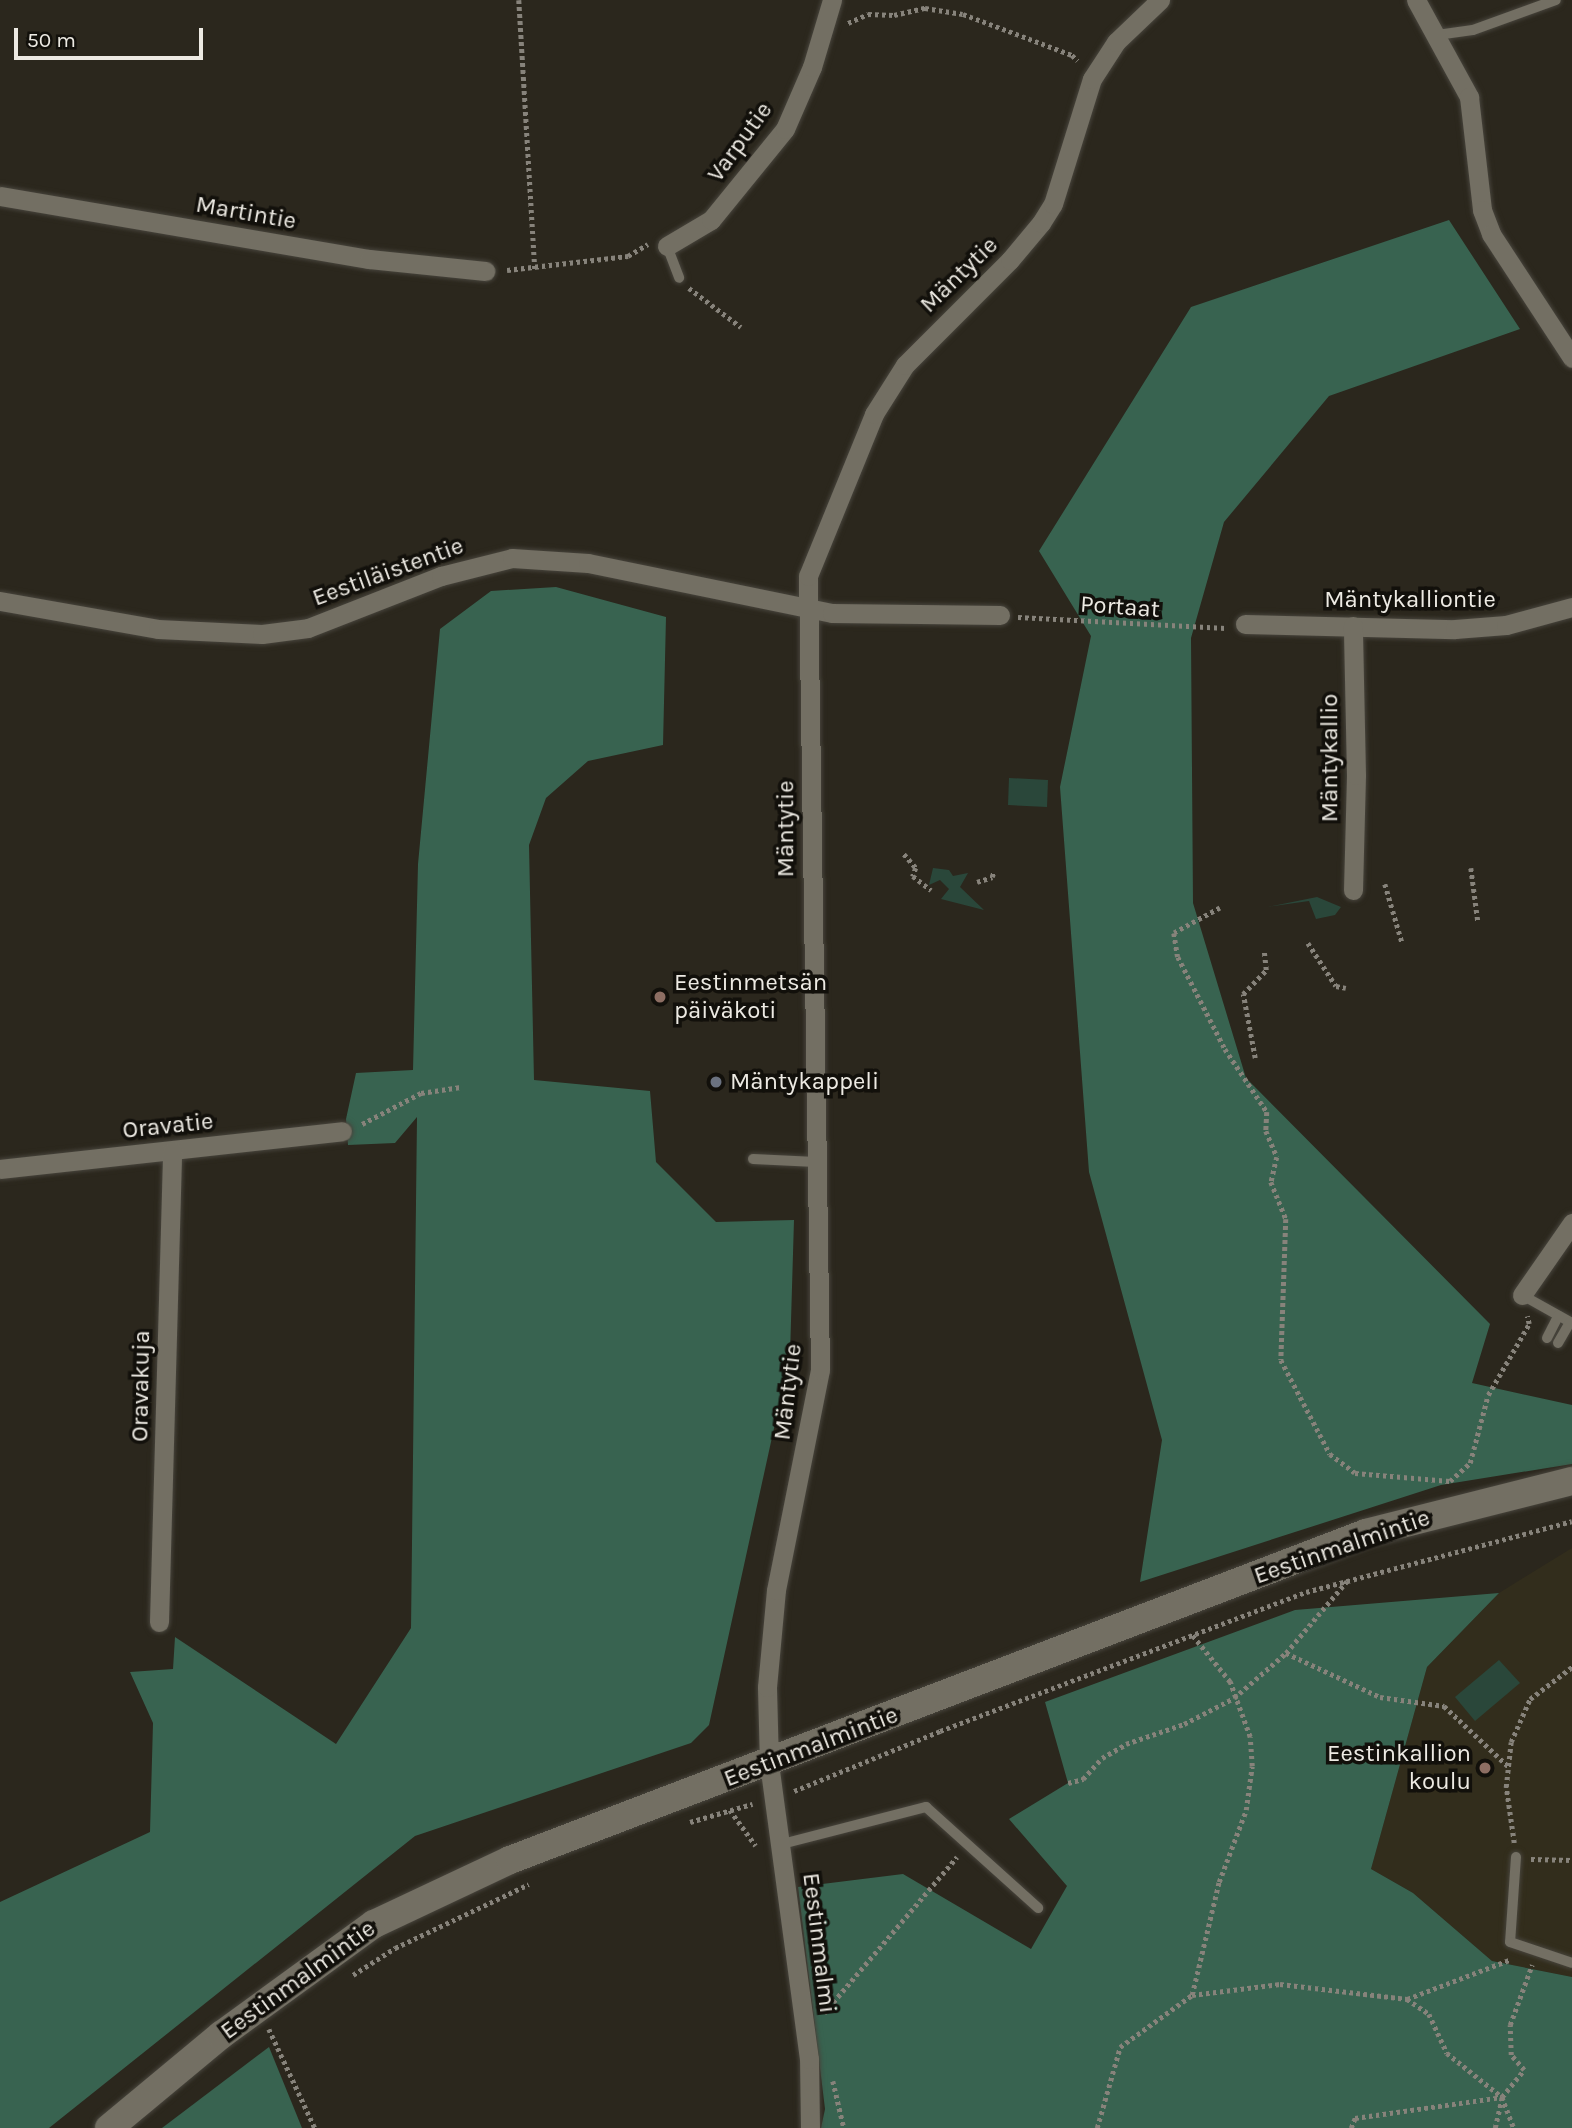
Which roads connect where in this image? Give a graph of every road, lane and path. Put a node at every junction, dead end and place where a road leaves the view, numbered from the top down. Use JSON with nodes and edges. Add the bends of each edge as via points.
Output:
{"nodes":[{"id":1,"x":519,"y":0,"type":"edge"},
{"id":2,"x":831,"y":0,"type":"edge"},
{"id":3,"x":1160,"y":0,"type":"edge"},
{"id":4,"x":1416,"y":0,"type":"edge"},
{"id":5,"x":1556,"y":0,"type":"edge"},
{"id":6,"x":825,"y":27,"type":"junction"},
{"id":7,"x":1437,"y":36,"type":"junction"},
{"id":8,"x":1084,"y":69,"type":"dead end"},
{"id":9,"x":0,"y":196,"type":"edge"},
{"id":10,"x":659,"y":244,"type":"junction"},
{"id":11,"x":535,"y":270,"type":"junction"},
{"id":12,"x":485,"y":271,"type":"joint"},
{"id":13,"x":679,"y":278,"type":"joint"},
{"id":14,"x":741,"y":327,"type":"dead end"},
{"id":15,"x":1572,"y":358,"type":"edge"},
{"id":16,"x":0,"y":601,"type":"edge"},
{"id":17,"x":1572,"y":607,"type":"edge"},
{"id":18,"x":806,"y":609,"type":"junction"},
{"id":19,"x":1000,"y":615,"type":"joint"},
{"id":20,"x":1241,"y":626,"type":"joint"},
{"id":21,"x":1353,"y":626,"type":"junction"},
{"id":22,"x":904,"y":854,"type":"dead end"},
{"id":23,"x":1471,"y":868,"type":"dead end"},
{"id":24,"x":995,"y":872,"type":"dead end"},
{"id":25,"x":977,"y":882,"type":"dead end"},
{"id":26,"x":1385,"y":884,"type":"dead end"},
{"id":27,"x":931,"y":890,"type":"dead end"},
{"id":28,"x":1353,"y":890,"type":"dead end"},
{"id":29,"x":1220,"y":908,"type":"dead end"},
{"id":30,"x":1478,"y":921,"type":"dead end"},
{"id":31,"x":1402,"y":942,"type":"dead end"},
{"id":32,"x":1308,"y":943,"type":"dead end"},
{"id":33,"x":1264,"y":951,"type":"dead end"},
{"id":34,"x":1346,"y":988,"type":"dead end"},
{"id":35,"x":1255,"y":1058,"type":"dead end"},
{"id":36,"x":461,"y":1087,"type":"dead end"},
{"id":37,"x":342,"y":1131,"type":"joint"},
{"id":38,"x":172,"y":1151,"type":"junction"},
{"id":39,"x":753,"y":1159,"type":"dead end"},
{"id":40,"x":816,"y":1162,"type":"junction"},
{"id":41,"x":0,"y":1169,"type":"edge"},
{"id":42,"x":1572,"y":1223,"type":"edge"},
{"id":43,"x":1522,"y":1295,"type":"junction"},
{"id":44,"x":1559,"y":1316,"type":"junction"},
{"id":45,"x":1571,"y":1322,"type":"edge"},
{"id":46,"x":1547,"y":1338,"type":"dead end"},
{"id":47,"x":1558,"y":1343,"type":"dead end"},
{"id":48,"x":1450,"y":1481,"type":"junction"},
{"id":49,"x":1572,"y":1481,"type":"edge"},
{"id":50,"x":1452,"y":1488,"type":"dead end"},
{"id":51,"x":1572,"y":1521,"type":"edge"},
{"id":52,"x":1465,"y":1546,"type":"dead end"},
{"id":53,"x":1347,"y":1580,"type":"dead end"},
{"id":54,"x":159,"y":1622,"type":"dead end"},
{"id":55,"x":1192,"y":1635,"type":"dead end"},
{"id":56,"x":1286,"y":1653,"type":"junction"},
{"id":57,"x":1572,"y":1667,"type":"edge"},
{"id":58,"x":1234,"y":1698,"type":"junction"},
{"id":59,"x":769,"y":1764,"type":"junction"},
{"id":60,"x":1508,"y":1766,"type":"junction"},
{"id":61,"x":1068,"y":1783,"type":"dead end"},
{"id":62,"x":782,"y":1843,"type":"junction"},
{"id":63,"x":968,"y":1845,"type":"junction"},
{"id":64,"x":1516,"y":1857,"type":"junction"},
{"id":65,"x":1572,"y":1860,"type":"edge"},
{"id":66,"x":1038,"y":1908,"type":"dead end"},
{"id":67,"x":1537,"y":1951,"type":"junction"},
{"id":68,"x":1572,"y":1963,"type":"edge"},
{"id":69,"x":1192,"y":1994,"type":"junction"},
{"id":70,"x":1407,"y":1999,"type":"junction"},
{"id":71,"x":268,"y":2029,"type":"dead end"},
{"id":72,"x":806,"y":2035,"type":"junction"},
{"id":73,"x":1502,"y":2097,"type":"junction"},
{"id":74,"x":109,"y":2128,"type":"edge"},
{"id":75,"x":315,"y":2128,"type":"edge"},
{"id":76,"x":810,"y":2128,"type":"edge"},
{"id":77,"x":1097,"y":2128,"type":"edge"},
{"id":78,"x":1350,"y":2128,"type":"edge"},
{"id":79,"x":1495,"y":2128,"type":"edge"},
{"id":80,"x":1514,"y":2128,"type":"edge"}],
"edges":[{"from":1,"to":11,"type":"path"},
{"from":2,"to":6,"type":"street","name":"Varputie"},
{"from":3,"to":18,"type":"street","name":"Mäntytie","via":[[1116,42],[1092,79],[1053,204],[1041,223],[905,365],[874,414],[808,576]]},
{"from":4,"to":7,"type":"street"},
{"from":5,"to":7,"type":"lane","via":[[1473,30]]},
{"from":6,"to":8,"type":"path","via":[[842,26],[868,13],[894,15],[925,8],[950,12],[1072,55]]},
{"from":6,"to":10,"type":"street","name":"Varputie","via":[[785,129],[711,220]]},
{"from":7,"to":15,"type":"street","via":[[1469,97],[1482,210],[1491,234]]},
{"from":9,"to":12,"type":"street","name":"Martintie","via":[[369,259]]},
{"from":10,"to":11,"type":"path","via":[[628,256]]},
{"from":10,"to":13,"type":"lane"},
{"from":11,"to":12,"type":"path"},
{"from":13,"to":14,"type":"path","via":[[702,302]]},
{"from":16,"to":18,"type":"street","name":"Eestiläistentie","via":[[159,629],[262,634],[308,628],[441,576],[512,558],[588,563]]},
{"from":17,"to":21,"type":"street","name":"Mäntykalliontie","via":[[1506,625],[1455,629]]},
{"from":18,"to":19,"type":"street","name":"Eestiläistentie","via":[[868,615]]},
{"from":18,"to":40,"type":"street","name":"Mäntytie"},
{"from":19,"to":20,"type":"path","name":"Portaat","via":[[1168,628]]},
{"from":20,"to":21,"type":"street","name":"Mäntykalliontie"},
{"from":21,"to":28,"type":"street","name":"Mäntykallio"},
{"from":22,"to":27,"type":"path","via":[[916,868],[913,876]]},
{"from":23,"to":30,"type":"path"},
{"from":24,"to":25,"type":"path"},
{"from":26,"to":31,"type":"path"},
{"from":29,"to":48,"type":"path","via":[[1174,933],[1178,957],[1225,1049],[1266,1112],[1266,1130],[1277,1157],[1271,1182],[1286,1219],[1281,1360],[1330,1454],[1355,1473]]},
{"from":32,"to":34,"type":"path","via":[[1336,986]]},
{"from":33,"to":35,"type":"path","via":[[1266,970],[1243,994]]},
{"from":36,"to":37,"type":"path","via":[[421,1093]]},
{"from":37,"to":38,"type":"street","name":"Oravatie"},
{"from":38,"to":41,"type":"street","name":"Oravatie"},
{"from":38,"to":54,"type":"street","name":"Oravakuja"},
{"from":39,"to":40,"type":"lane"},
{"from":40,"to":59,"type":"street","name":"Mäntytie","via":[[820,1370],[771,1624],[766,1687]]},
{"from":42,"to":43,"type":"street"},
{"from":43,"to":44,"type":"lane"},
{"from":43,"to":48,"type":"path","via":[[1529,1324],[1488,1395],[1470,1463]]},
{"from":44,"to":45,"type":"lane"},
{"from":44,"to":46,"type":"lane"},
{"from":45,"to":47,"type":"lane"},
{"from":48,"to":50,"type":"path"},
{"from":49,"to":59,"type":"street","name":"Eestinmalmintie","via":[[1366,1534]]},
{"from":51,"to":52,"type":"path"},
{"from":53,"to":56,"type":"path"},
{"from":55,"to":58,"type":"path","via":[[1230,1682]]},
{"from":56,"to":58,"type":"path"},
{"from":56,"to":60,"type":"path","via":[[1380,1697],[1444,1706]]},
{"from":57,"to":60,"type":"path","via":[[1530,1699],[1511,1742]]},
{"from":58,"to":61,"type":"path","via":[[1184,1724],[1126,1744],[1102,1758],[1083,1779]]},
{"from":58,"to":69,"type":"path","via":[[1250,1737],[1252,1766],[1245,1810],[1219,1882]]},
{"from":59,"to":62,"type":"street","name":"Eestinmalmi"},
{"from":59,"to":74,"type":"street","name":"Eestinmalmintie","via":[[510,1860],[374,1924],[221,2035]]},
{"from":60,"to":64,"type":"path","via":[[1506,1787]]},
{"from":62,"to":63,"type":"lane","via":[[926,1807]]},
{"from":62,"to":72,"type":"street","name":"Eestinmalmi"},
{"from":63,"to":66,"type":"lane"},
{"from":63,"to":72,"type":"path"},
{"from":64,"to":65,"type":"path"},
{"from":64,"to":67,"type":"lane","via":[[1510,1942]]},
{"from":67,"to":68,"type":"lane"},
{"from":67,"to":70,"type":"path","via":[[1461,1975]]},
{"from":67,"to":73,"type":"path","via":[[1510,2025],[1511,2055],[1524,2070]]},
{"from":69,"to":70,"type":"path","via":[[1280,1984]]},
{"from":69,"to":77,"type":"path","via":[[1120,2047]]},
{"from":70,"to":73,"type":"path","via":[[1429,2014],[1447,2053]]},
{"from":71,"to":75,"type":"path"},
{"from":72,"to":76,"type":"street","name":"Eestinmalmi"},
{"from":73,"to":78,"type":"path","via":[[1355,2118]]},
{"from":73,"to":79,"type":"path"},
{"from":73,"to":80,"type":"path"}]}
